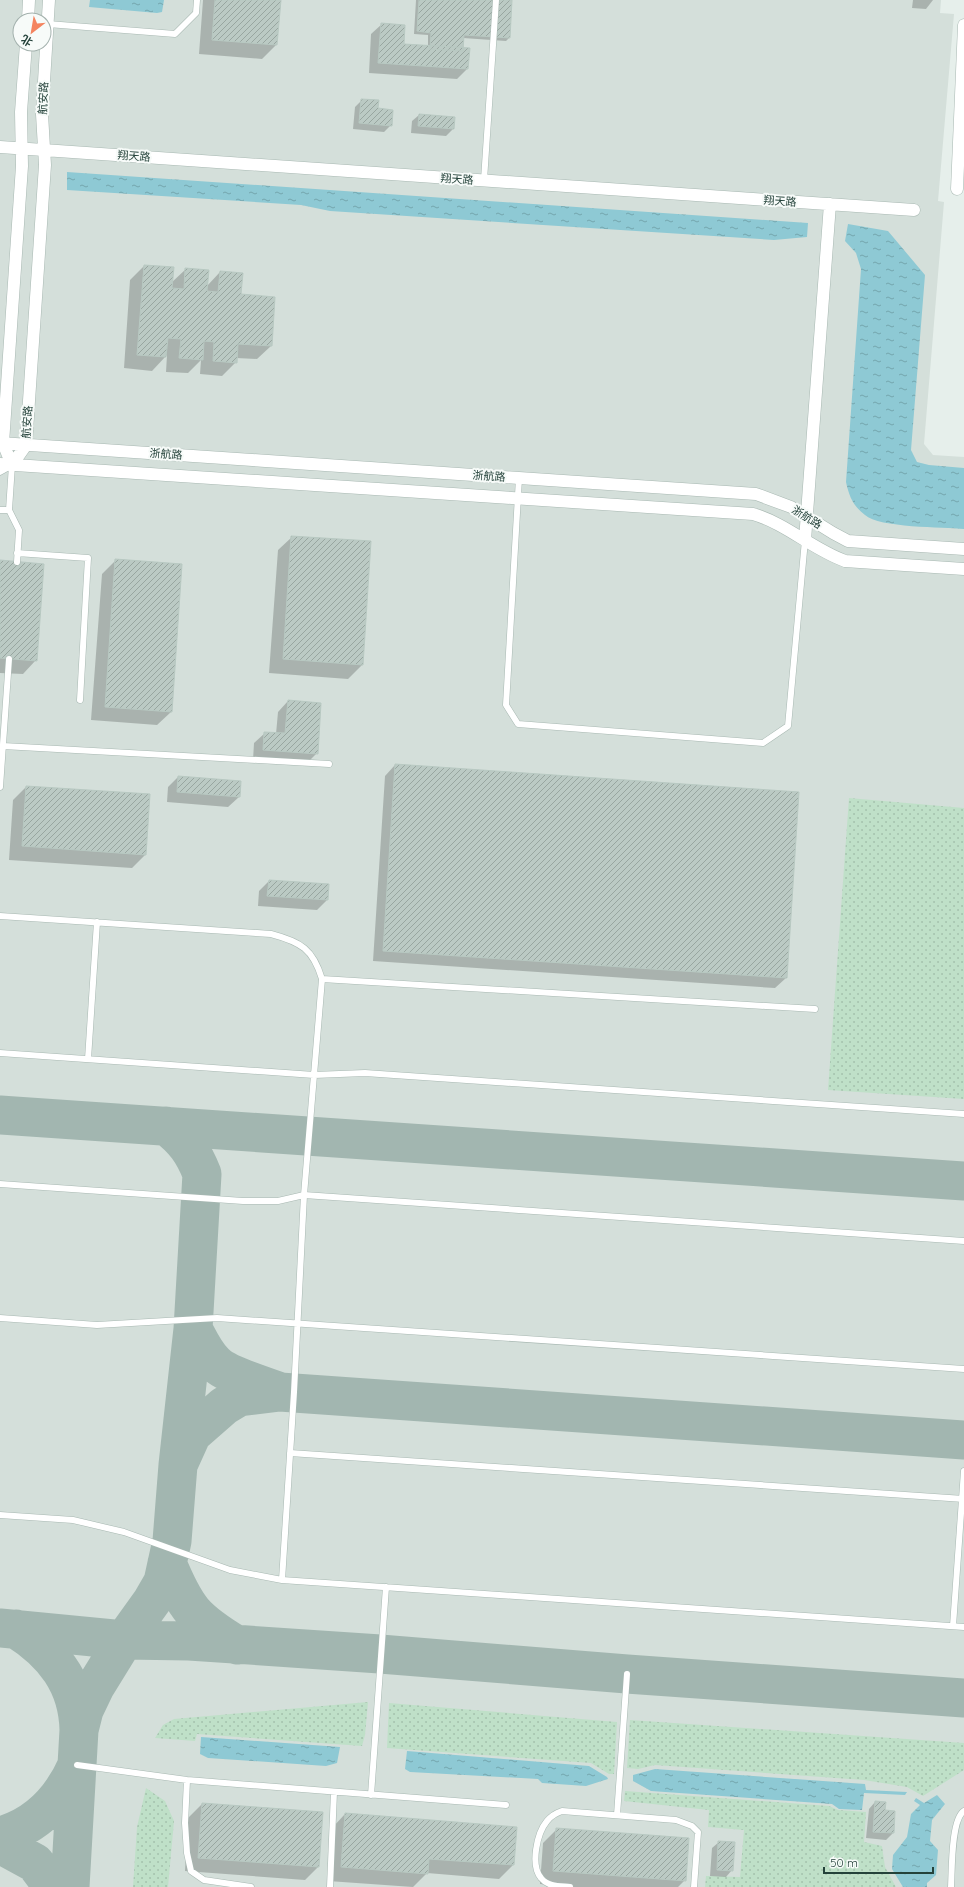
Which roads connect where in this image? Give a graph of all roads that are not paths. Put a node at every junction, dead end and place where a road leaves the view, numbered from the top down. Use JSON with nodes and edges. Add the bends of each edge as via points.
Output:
{"nodes":[{"id":1,"x":29,"y":0,"type":"edge"},
{"id":2,"x":49,"y":0,"type":"edge"},
{"id":3,"x":197,"y":0,"type":"edge"},
{"id":4,"x":496,"y":0,"type":"edge"},
{"id":5,"x":28,"y":12,"type":"edge"},
{"id":6,"x":48,"y":12,"type":"edge"},
{"id":7,"x":52,"y":24,"type":"edge"},
{"id":8,"x":964,"y":25,"type":"edge"},
{"id":9,"x":26,"y":52,"type":"edge"},
{"id":10,"x":46,"y":52,"type":"edge"},
{"id":11,"x":0,"y":147,"type":"edge"},
{"id":12,"x":21,"y":148,"type":"junction"},
{"id":13,"x":44,"y":150,"type":"junction"},
{"id":14,"x":484,"y":180,"type":"junction"},
{"id":15,"x":957,"y":189,"type":"dead end"},
{"id":16,"x":830,"y":204,"type":"junction"},
{"id":17,"x":914,"y":210,"type":"dead end"},
{"id":18,"x":1,"y":442,"type":"edge"},
{"id":19,"x":26,"y":445,"type":"junction"},
{"id":20,"x":0,"y":464,"type":"edge"},
{"id":21,"x":12,"y":465,"type":"junction"},
{"id":22,"x":0,"y":472,"type":"edge"},
{"id":23,"x":519,"y":478,"type":"junction"},
{"id":24,"x":518,"y":499,"type":"junction"},
{"id":25,"x":0,"y":510,"type":"edge"},
{"id":26,"x":9,"y":510,"type":"junction"},
{"id":27,"x":806,"y":516,"type":"junction"},
{"id":28,"x":805,"y":540,"type":"junction"},
{"id":29,"x":964,"y":549,"type":"edge"},
{"id":30,"x":17,"y":553,"type":"junction"},
{"id":31,"x":17,"y":562,"type":"dead end"},
{"id":32,"x":964,"y":569,"type":"edge"},
{"id":33,"x":10,"y":659,"type":"dead end"},
{"id":34,"x":80,"y":700,"type":"dead end"},
{"id":35,"x":3,"y":746,"type":"junction"},
{"id":36,"x":329,"y":764,"type":"dead end"},
{"id":37,"x":0,"y":787,"type":"edge"},
{"id":38,"x":0,"y":916,"type":"edge"},
{"id":39,"x":97,"y":922,"type":"junction"},
{"id":40,"x":322,"y":979,"type":"junction"},
{"id":41,"x":815,"y":1009,"type":"dead end"},
{"id":42,"x":0,"y":1053,"type":"edge"},
{"id":43,"x":88,"y":1059,"type":"junction"},
{"id":44,"x":314,"y":1075,"type":"junction"},
{"id":45,"x":964,"y":1114,"type":"edge"},
{"id":46,"x":0,"y":1184,"type":"edge"},
{"id":47,"x":304,"y":1196,"type":"junction"},
{"id":48,"x":964,"y":1241,"type":"edge"},
{"id":49,"x":0,"y":1318,"type":"edge"},
{"id":50,"x":298,"y":1324,"type":"junction"},
{"id":51,"x":964,"y":1369,"type":"edge"},
{"id":52,"x":290,"y":1453,"type":"junction"},
{"id":53,"x":964,"y":1471,"type":"edge"},
{"id":54,"x":963,"y":1499,"type":"edge"},
{"id":55,"x":0,"y":1515,"type":"edge"},
{"id":56,"x":282,"y":1580,"type":"junction"},
{"id":57,"x":386,"y":1587,"type":"junction"},
{"id":58,"x":953,"y":1626,"type":"junction"},
{"id":59,"x":964,"y":1627,"type":"edge"},
{"id":60,"x":627,"y":1674,"type":"dead end"},
{"id":61,"x":77,"y":1765,"type":"dead end"},
{"id":62,"x":187,"y":1780,"type":"junction"},
{"id":63,"x":334,"y":1792,"type":"junction"},
{"id":64,"x":371,"y":1795,"type":"junction"},
{"id":65,"x":506,"y":1805,"type":"dead end"},
{"id":66,"x":964,"y":1811,"type":"edge"},
{"id":67,"x":617,"y":1815,"type":"junction"},
{"id":68,"x":251,"y":1887,"type":"edge"},
{"id":69,"x":330,"y":1887,"type":"edge"},
{"id":70,"x":570,"y":1887,"type":"edge"},
{"id":71,"x":694,"y":1887,"type":"edge"},
{"id":72,"x":951,"y":1887,"type":"edge"}],
"edges":[{"from":1,"to":5,"type":"street"},
{"from":2,"to":6,"type":"street","name":"航安路"},
{"from":3,"to":7,"type":"lane","via":[[196,13],[175,34]]},
{"from":4,"to":14,"type":"lane"},
{"from":8,"to":15,"type":"street"},
{"from":9,"to":12,"type":"street","name":"航安路"},
{"from":10,"to":13,"type":"street","name":"航安路","via":[[42,114]]},
{"from":11,"to":12,"type":"street","name":"翔天路"},
{"from":12,"to":13,"type":"street","name":"翔天路"},
{"from":12,"to":18,"type":"street","name":"航安路","via":[[22,166]]},
{"from":13,"to":14,"type":"street","name":"翔天路"},
{"from":13,"to":19,"type":"street","name":"航安路"},
{"from":14,"to":16,"type":"street","name":"翔天路"},
{"from":16,"to":17,"type":"street","name":"翔天路"},
{"from":16,"to":27,"type":"street"},
{"from":18,"to":19,"type":"street","name":"浙航路"},
{"from":18,"to":21,"type":"street","name":"航安路"},
{"from":19,"to":21,"type":"street","name":"航安路"},
{"from":19,"to":23,"type":"street","name":"浙航路"},
{"from":20,"to":21,"type":"street","name":"浙航路"},
{"from":21,"to":22,"type":"lane"},
{"from":21,"to":24,"type":"street","name":"浙航路"},
{"from":21,"to":26,"type":"lane"},
{"from":23,"to":24,"type":"lane"},
{"from":23,"to":27,"type":"street","name":"浙航路","via":[[756,494],[791,507]]},
{"from":24,"to":28,"type":"street","name":"浙航路","via":[[753,514],[784,526]]},
{"from":24,"to":28,"type":"lane","via":[[506,705],[518,724],[763,743],[788,726]]},
{"from":25,"to":26,"type":"lane"},
{"from":26,"to":30,"type":"lane","via":[[19,530]]},
{"from":27,"to":28,"type":"street"},
{"from":27,"to":29,"type":"street","name":"浙航路","via":[[848,541]]},
{"from":28,"to":32,"type":"street","name":"浙航路","via":[[831,556],[845,561]]},
{"from":30,"to":31,"type":"lane"},
{"from":30,"to":34,"type":"lane","via":[[88,558]]},
{"from":33,"to":35,"type":"lane"},
{"from":35,"to":36,"type":"lane"},
{"from":35,"to":37,"type":"lane"},
{"from":38,"to":39,"type":"lane"},
{"from":39,"to":40,"type":"lane","via":[[271,934],[290,939],[306,948],[317,963]]},
{"from":39,"to":43,"type":"lane"},
{"from":40,"to":41,"type":"lane"},
{"from":40,"to":44,"type":"lane"},
{"from":42,"to":43,"type":"lane"},
{"from":43,"to":44,"type":"lane"},
{"from":44,"to":45,"type":"lane","via":[[365,1073]]},
{"from":44,"to":47,"type":"lane"},
{"from":46,"to":47,"type":"lane","via":[[243,1201],[278,1201]]},
{"from":47,"to":48,"type":"lane"},
{"from":47,"to":50,"type":"lane"},
{"from":49,"to":50,"type":"lane","via":[[97,1325],[217,1318]]},
{"from":50,"to":51,"type":"lane"},
{"from":50,"to":52,"type":"lane"},
{"from":52,"to":54,"type":"lane"},
{"from":52,"to":56,"type":"lane"},
{"from":53,"to":54,"type":"lane"},
{"from":54,"to":58,"type":"lane"},
{"from":55,"to":56,"type":"lane","via":[[73,1520],[124,1532],[230,1570]]},
{"from":56,"to":57,"type":"lane"},
{"from":57,"to":58,"type":"lane"},
{"from":57,"to":64,"type":"lane"},
{"from":58,"to":59,"type":"lane"},
{"from":60,"to":67,"type":"lane"},
{"from":61,"to":62,"type":"lane"},
{"from":62,"to":63,"type":"lane"},
{"from":62,"to":68,"type":"lane","via":[[185,1823],[191,1871],[204,1880]]},
{"from":63,"to":64,"type":"lane"},
{"from":63,"to":69,"type":"lane"},
{"from":64,"to":65,"type":"lane"},
{"from":66,"to":72,"type":"lane","via":[[958,1819],[955,1831]]},
{"from":67,"to":70,"type":"lane","via":[[562,1811],[546,1822],[538,1836],[535,1860],[540,1878],[552,1886]]},
{"from":67,"to":71,"type":"lane","via":[[676,1820],[692,1826],[698,1832]]}]}
